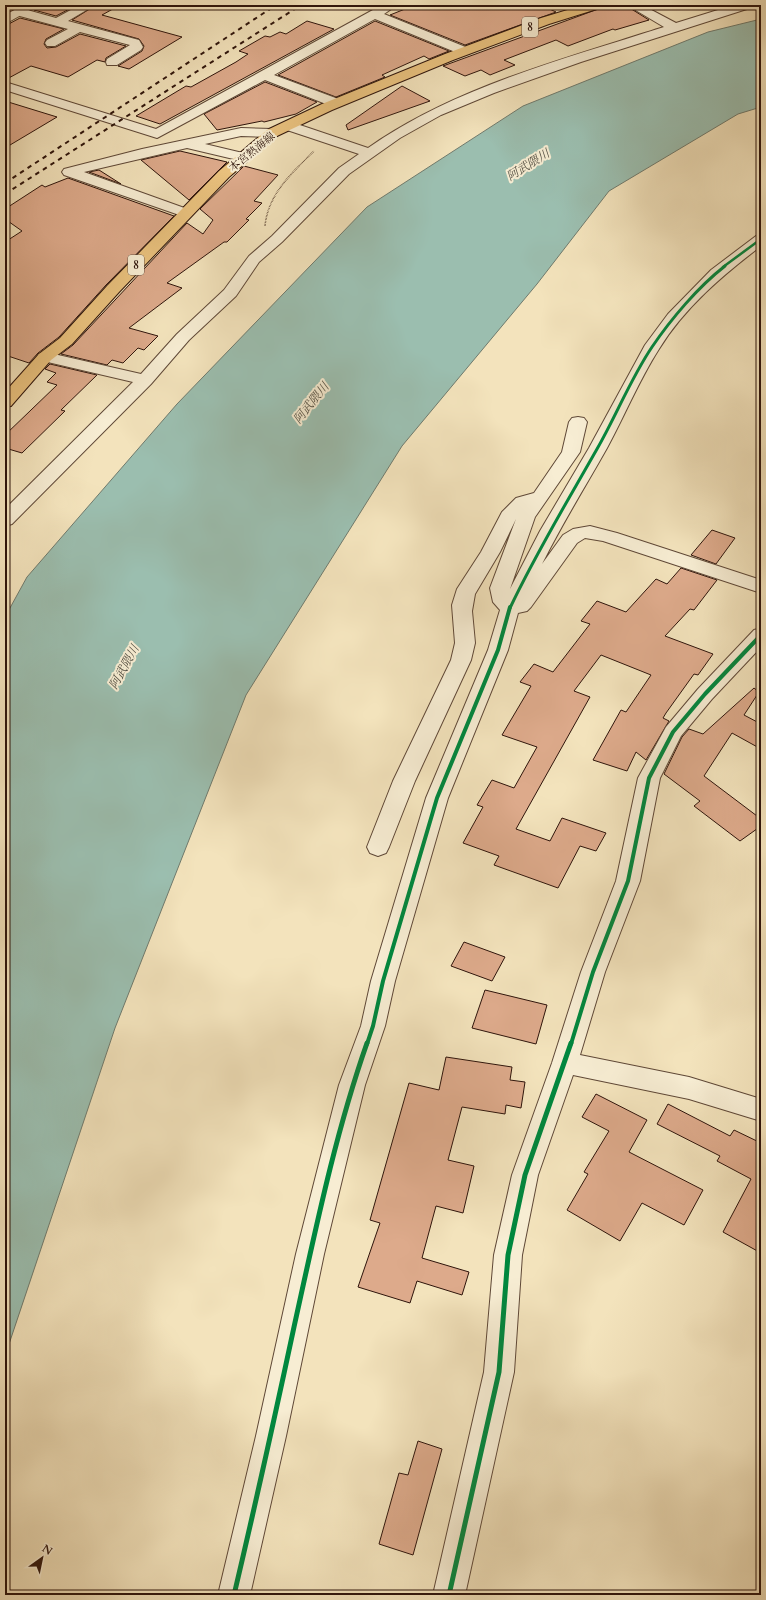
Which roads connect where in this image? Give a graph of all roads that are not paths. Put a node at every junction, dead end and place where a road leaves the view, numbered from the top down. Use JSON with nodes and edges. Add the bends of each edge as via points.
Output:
{"nodes":[{"id":1,"x":33,"y":5,"type":"edge"},
{"id":2,"x":89,"y":5,"type":"edge"},
{"id":3,"x":391,"y":5,"type":"edge"},
{"id":4,"x":596,"y":5,"type":"edge"},
{"id":5,"x":633,"y":5,"type":"edge"},
{"id":6,"x":746,"y":5,"type":"edge"},
{"id":7,"x":20,"y":12,"type":"junction"},
{"id":8,"x":374,"y":14,"type":"junction"},
{"id":9,"x":5,"y":20,"type":"edge"},
{"id":10,"x":58,"y":22,"type":"junction"},
{"id":11,"x":673,"y":27,"type":"junction"},
{"id":12,"x":78,"y":28,"type":"junction"},
{"id":13,"x":51,"y":43,"type":"dead end"},
{"id":14,"x":464,"y":51,"type":"junction"},
{"id":15,"x":112,"y":62,"type":"dead end"},
{"id":16,"x":264,"y":75,"type":"junction"},
{"id":17,"x":5,"y":86,"type":"edge"},
{"id":18,"x":336,"y":103,"type":"junction"},
{"id":19,"x":289,"y":126,"type":"junction"},
{"id":20,"x":157,"y":134,"type":"junction"},
{"id":21,"x":272,"y":134,"type":"junction"},
{"id":22,"x":187,"y":144,"type":"junction"},
{"id":23,"x":370,"y":153,"type":"junction"},
{"id":24,"x":242,"y":157,"type":"junction"},
{"id":25,"x":185,"y":214,"type":"junction"},
{"id":26,"x":761,"y":239,"type":"edge"},
{"id":27,"x":45,"y":357,"type":"junction"},
{"id":28,"x":145,"y":380,"type":"junction"},
{"id":29,"x":5,"y":402,"type":"edge"},
{"id":30,"x":578,"y":422,"type":"dead end"},
{"id":31,"x":539,"y":497,"type":"junction"},
{"id":32,"x":5,"y":520,"type":"edge"},
{"id":33,"x":761,"y":587,"type":"edge"},
{"id":34,"x":510,"y":608,"type":"junction"},
{"id":35,"x":761,"y":635,"type":"edge"},
{"id":36,"x":378,"y":847,"type":"dead end"},
{"id":37,"x":566,"y":1063,"type":"junction"},
{"id":38,"x":761,"y":1110,"type":"edge"},
{"id":39,"x":234,"y":1595,"type":"edge"},
{"id":40,"x":450,"y":1595,"type":"edge"}],
"edges":[{"from":1,"to":7,"type":"street"},
{"from":2,"to":10,"type":"street"},
{"from":3,"to":8,"type":"street"},
{"from":4,"to":14,"type":"main road","name":"本宮熱海線","number":"8"},
{"from":5,"to":11,"type":"street"},
{"from":6,"to":11,"type":"street"},
{"from":7,"to":9,"type":"street"},
{"from":7,"to":10,"type":"street"},
{"from":8,"to":14,"type":"street"},
{"from":8,"to":16,"type":"street"},
{"from":10,"to":12,"type":"street"},
{"from":11,"to":23,"type":"street","via":[[489,90],[436,112],[395,135]]},
{"from":12,"to":13,"type":"street"},
{"from":12,"to":15,"type":"street","via":[[135,43],[137,47]]},
{"from":14,"to":18,"type":"main road","name":"本宮熱海線","number":"8"},
{"from":16,"to":18,"type":"street"},
{"from":16,"to":20,"type":"street"},
{"from":17,"to":20,"type":"street"},
{"from":18,"to":19,"type":"main road","name":"本宮熱海線","number":"8"},
{"from":19,"to":21,"type":"main road","name":"本宮熱海線","number":"8"},
{"from":19,"to":23,"type":"street"},
{"from":20,"to":22,"type":"street"},
{"from":21,"to":22,"type":"street","via":[[241,132]]},
{"from":21,"to":24,"type":"main road","name":"本宮熱海線","number":"8"},
{"from":22,"to":24,"type":"street"},
{"from":22,"to":25,"type":"street","via":[[69,172]]},
{"from":23,"to":28,"type":"street","via":[[344,171],[254,259],[230,293],[183,337]]},
{"from":24,"to":25,"type":"main road","name":"本宮熱海線","number":"8"},
{"from":25,"to":27,"type":"main road","name":"本宮熱海線","number":"8","via":[[66,341]]},
{"from":26,"to":34,"type":"street","via":[[716,272],[674,317],[651,348],[602,441],[549,531]]},
{"from":27,"to":28,"type":"street"},
{"from":27,"to":29,"type":"main road","name":"本宮熱海線","number":"8"},
{"from":28,"to":32,"type":"street"},
{"from":30,"to":31,"type":"street","via":[[571,452]]},
{"from":31,"to":34,"type":"street","via":[[526,517],[500,588],[503,602]]},
{"from":31,"to":36,"type":"street","via":[[518,504],[501,527],[487,559],[469,584],[462,614],[465,642],[461,660],[404,781]]},
{"from":33,"to":34,"type":"street","via":[[586,531],[576,533],[570,539],[524,602],[520,606]]},
{"from":34,"to":39,"type":"street","via":[[498,650],[437,798],[383,981],[373,1026],[352,1085],[310,1254]]},
{"from":35,"to":37,"type":"street","via":[[704,694],[673,732],[649,778],[628,881],[593,972]]},
{"from":37,"to":38,"type":"street","via":[[674,1084],[734,1099]]},
{"from":37,"to":40,"type":"street","via":[[524,1175],[508,1254],[498,1372]]}]}
